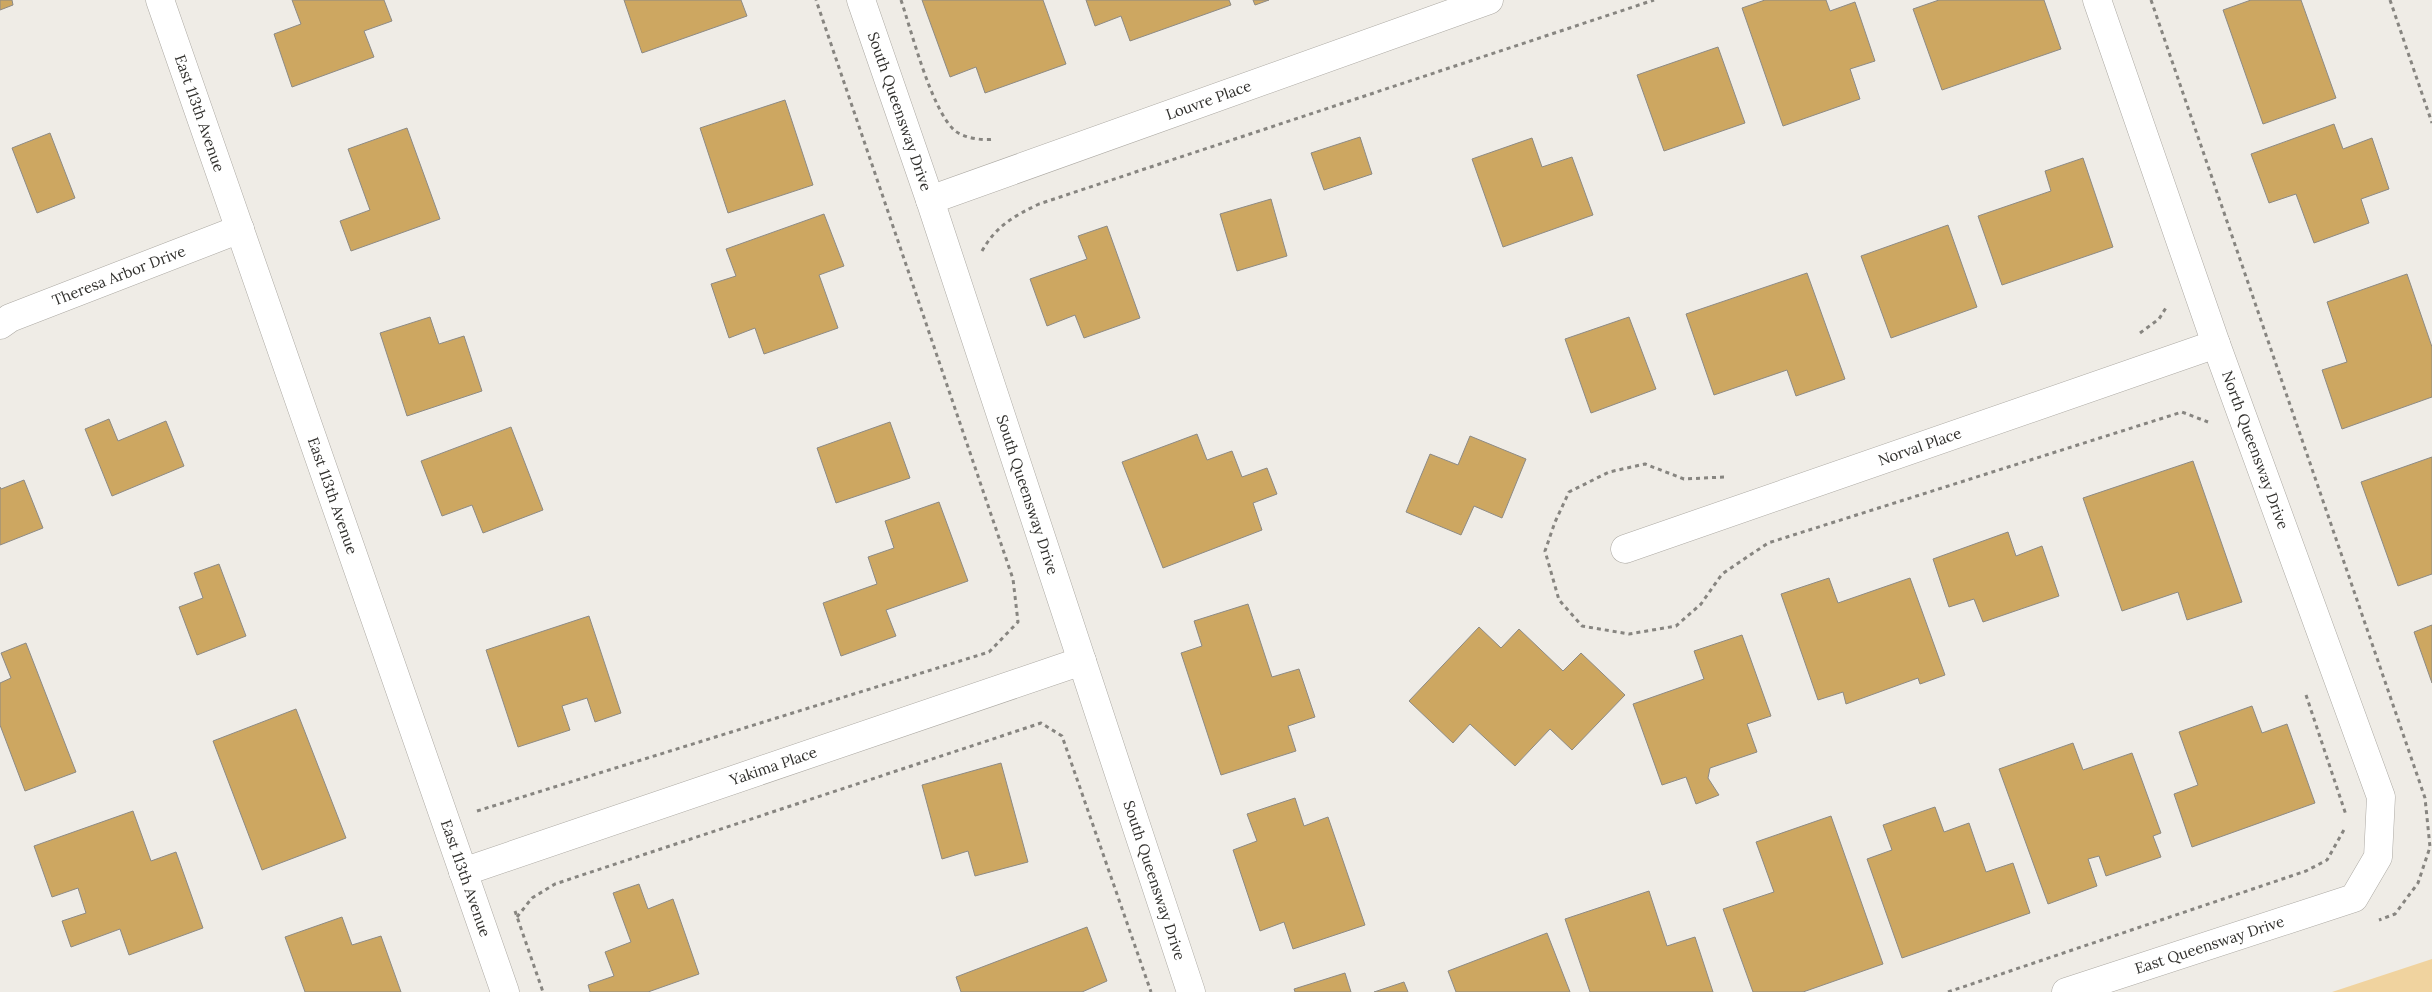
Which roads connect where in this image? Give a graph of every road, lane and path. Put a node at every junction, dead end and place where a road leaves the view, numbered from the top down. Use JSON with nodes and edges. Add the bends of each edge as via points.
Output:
{"nodes":[{"id":1,"x":160,"y":0,"type":"edge"},
{"id":2,"x":816,"y":0,"type":"edge"},
{"id":3,"x":861,"y":0,"type":"edge"},
{"id":4,"x":901,"y":0,"type":"edge"},
{"id":5,"x":1489,"y":0,"type":"edge"},
{"id":6,"x":1654,"y":0,"type":"edge"},
{"id":7,"x":2097,"y":0,"type":"edge"},
{"id":8,"x":2152,"y":0,"type":"edge"},
{"id":9,"x":2390,"y":0,"type":"edge"},
{"id":10,"x":2432,"y":123,"type":"edge"},
{"id":11,"x":1000,"y":139,"type":"dead end"},
{"id":12,"x":930,"y":200,"type":"junction"},
{"id":13,"x":240,"y":229,"type":"junction"},
{"id":14,"x":979,"y":259,"type":"dead end"},
{"id":15,"x":2171,"y":299,"type":"dead end"},
{"id":16,"x":0,"y":326,"type":"edge"},
{"id":17,"x":2138,"y":335,"type":"dead end"},
{"id":18,"x":2216,"y":344,"type":"junction"},
{"id":19,"x":2213,"y":429,"type":"dead end"},
{"id":20,"x":1728,"y":477,"type":"dead end"},
{"id":21,"x":1625,"y":550,"type":"dead end"},
{"id":22,"x":1082,"y":660,"type":"junction"},
{"id":23,"x":2305,"y":692,"type":"dead end"},
{"id":24,"x":2419,"y":782,"type":"dead end"},
{"id":25,"x":474,"y":802,"type":"dead end"},
{"id":26,"x":463,"y":872,"type":"junction"},
{"id":27,"x":2354,"y":898,"type":"joint"},
{"id":28,"x":518,"y":918,"type":"dead end"},
{"id":29,"x":505,"y":992,"type":"edge"},
{"id":30,"x":1150,"y":992,"type":"edge"},
{"id":31,"x":1192,"y":992,"type":"edge"},
{"id":32,"x":1948,"y":992,"type":"edge"},
{"id":33,"x":2066,"y":992,"type":"edge"}],
"edges":[{"from":1,"to":13,"type":"street","name":"East 113th Avenue"},
{"from":2,"to":25,"type":"path","via":[[1013,579],[1018,622],[989,652],[477,812]]},
{"from":3,"to":12,"type":"street","name":"South Queensway Drive"},
{"from":4,"to":11,"type":"path","via":[[939,111],[956,132],[983,141]]},
{"from":5,"to":12,"type":"street","name":"Louvre Place"},
{"from":6,"to":14,"type":"path","via":[[1039,204],[1008,219],[988,240]]},
{"from":7,"to":18,"type":"street","name":"North Queensway Drive"},
{"from":8,"to":24,"type":"path"},
{"from":9,"to":10,"type":"path"},
{"from":12,"to":22,"type":"street","name":"South Queensway Drive"},
{"from":13,"to":16,"type":"street","name":"Theresa Arbor Drive","via":[[10,318]]},
{"from":13,"to":26,"type":"street","name":"East 113th Avenue"},
{"from":15,"to":17,"type":"path","via":[[2159,319]]},
{"from":18,"to":21,"type":"street","name":"Norval Place"},
{"from":18,"to":27,"type":"street","name":"North Queensway Drive","via":[[2382,796],[2378,857]]},
{"from":19,"to":20,"type":"path","via":[[2209,422],[2182,412],[1768,543],[1722,574],[1701,604],[1676,626],[1630,634],[1582,626],[1559,600],[1545,551],[1569,492],[1609,472],[1645,464],[1684,479]]},
{"from":22,"to":26,"type":"street","name":"Yakima Place"},
{"from":22,"to":31,"type":"street","name":"South Queensway Drive"},
{"from":23,"to":32,"type":"path","via":[[2348,822],[2327,860],[2306,871]]},
{"from":26,"to":29,"type":"street","name":"East 113th Avenue"},
{"from":27,"to":33,"type":"street","name":"East Queensway Drive"},
{"from":28,"to":30,"type":"path","via":[[532,898],[555,884],[1041,723],[1062,736]]}]}
